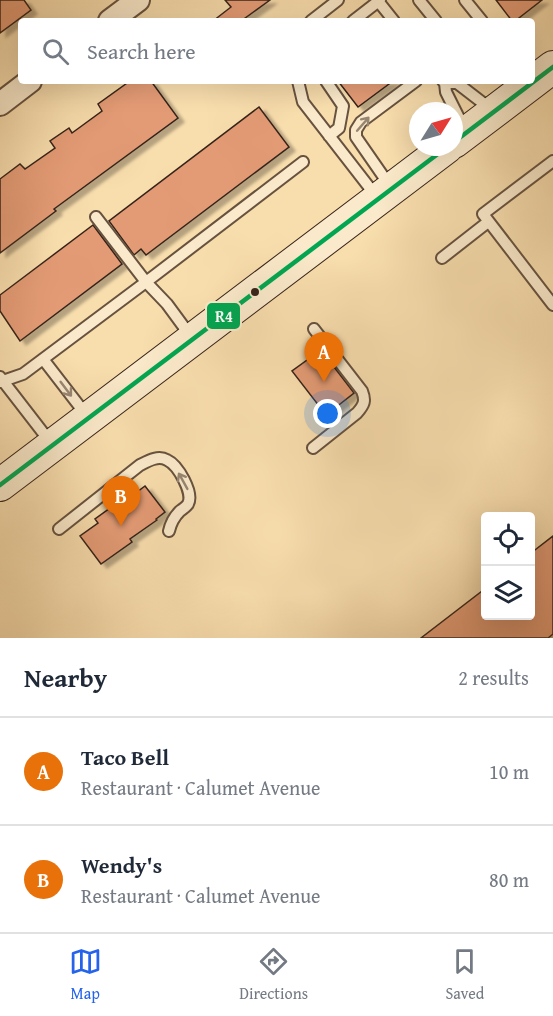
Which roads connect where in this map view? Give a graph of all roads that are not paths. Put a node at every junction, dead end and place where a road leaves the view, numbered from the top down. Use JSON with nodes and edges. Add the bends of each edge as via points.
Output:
{"nodes":[{"id":1,"x":138,"y":0,"type":"edge"},
{"id":2,"x":419,"y":0,"type":"edge"},
{"id":3,"x":465,"y":0,"type":"edge"},
{"id":4,"x":379,"y":1,"type":"edge"},
{"id":5,"x":333,"y":2,"type":"edge"},
{"id":6,"x":114,"y":18,"type":"edge"},
{"id":7,"x":314,"y":18,"type":"edge"},
{"id":8,"x":356,"y":18,"type":"edge"},
{"id":9,"x":392,"y":18,"type":"edge"},
{"id":10,"x":434,"y":18,"type":"edge"},
{"id":11,"x":480,"y":18,"type":"edge"},
{"id":12,"x":26,"y":84,"type":"edge"},
{"id":13,"x":299,"y":84,"type":"edge"},
{"id":14,"x":328,"y":84,"type":"edge"},
{"id":15,"x":412,"y":84,"type":"edge"},
{"id":16,"x":444,"y":84,"type":"edge"},
{"id":17,"x":460,"y":84,"type":"edge"},
{"id":18,"x":529,"y":84,"type":"edge"},
{"id":19,"x":448,"y":102,"type":"edge"},
{"id":20,"x":0,"y":104,"type":"edge"},
{"id":21,"x":494,"y":111,"type":"junction"},
{"id":22,"x":463,"y":135,"type":"edge"},
{"id":23,"x":329,"y":136,"type":"junction"},
{"id":24,"x":435,"y":156,"type":"edge"},
{"id":25,"x":553,"y":161,"type":"edge"},
{"id":26,"x":303,"y":162,"type":"dead end"},
{"id":27,"x":385,"y":194,"type":"junction"},
{"id":28,"x":96,"y":217,"type":"dead end"},
{"id":29,"x":489,"y":222,"type":"junction"},
{"id":30,"x":442,"y":258,"type":"dead end"},
{"id":31,"x":146,"y":282,"type":"junction"},
{"id":32,"x":553,"y":305,"type":"edge"},
{"id":33,"x":314,"y":329,"type":"dead end"},
{"id":34,"x":193,"y":339,"type":"junction"},
{"id":35,"x":44,"y":359,"type":"junction"},
{"id":36,"x":1,"y":380,"type":"edge"},
{"id":37,"x":88,"y":418,"type":"junction"},
{"id":38,"x":53,"y":445,"type":"junction"},
{"id":39,"x":314,"y":448,"type":"dead end"},
{"id":40,"x":0,"y":485,"type":"edge"},
{"id":41,"x":59,"y":529,"type":"dead end"},
{"id":42,"x":169,"y":531,"type":"dead end"}],
"edges":[{"from":1,"to":6,"type":"street"},
{"from":2,"to":10,"type":"lane"},
{"from":3,"to":11,"type":"lane"},
{"from":4,"to":8,"type":"lane"},
{"from":4,"to":9,"type":"lane"},
{"from":5,"to":7,"type":"lane"},
{"from":12,"to":20,"type":"street"},
{"from":13,"to":23,"type":"lane","via":[[303,102]]},
{"from":14,"to":23,"type":"lane","via":[[343,106],[339,128]]},
{"from":27,"to":15,"type":"lane","one_way":true,"via":[[356,130],[361,122]]},
{"from":16,"to":19,"type":"lane"},
{"from":17,"to":21,"type":"lane"},
{"from":18,"to":21,"type":"main road"},
{"from":21,"to":22,"type":"main road"},
{"from":23,"to":27,"type":"lane"},
{"from":24,"to":27,"type":"main road"},
{"from":25,"to":29,"type":"lane","via":[[483,214]]},
{"from":26,"to":31,"type":"lane"},
{"from":27,"to":34,"type":"main road"},
{"from":28,"to":31,"type":"lane"},
{"from":29,"to":30,"type":"lane"},
{"from":29,"to":32,"type":"lane"},
{"from":31,"to":34,"type":"lane"},
{"from":31,"to":35,"type":"lane"},
{"from":33,"to":39,"type":"lane","via":[[365,398],[357,413]]},
{"from":34,"to":37,"type":"main road"},
{"from":35,"to":36,"type":"lane","via":[[23,374]]},
{"from":35,"to":37,"type":"lane","one_way":true},
{"from":36,"to":38,"type":"lane"},
{"from":37,"to":38,"type":"main road"},
{"from":38,"to":40,"type":"main road"},
{"from":42,"to":41,"type":"lane","one_way":true,"via":[[171,522],[188,504],[189,493],[167,459],[140,465]]}]}
